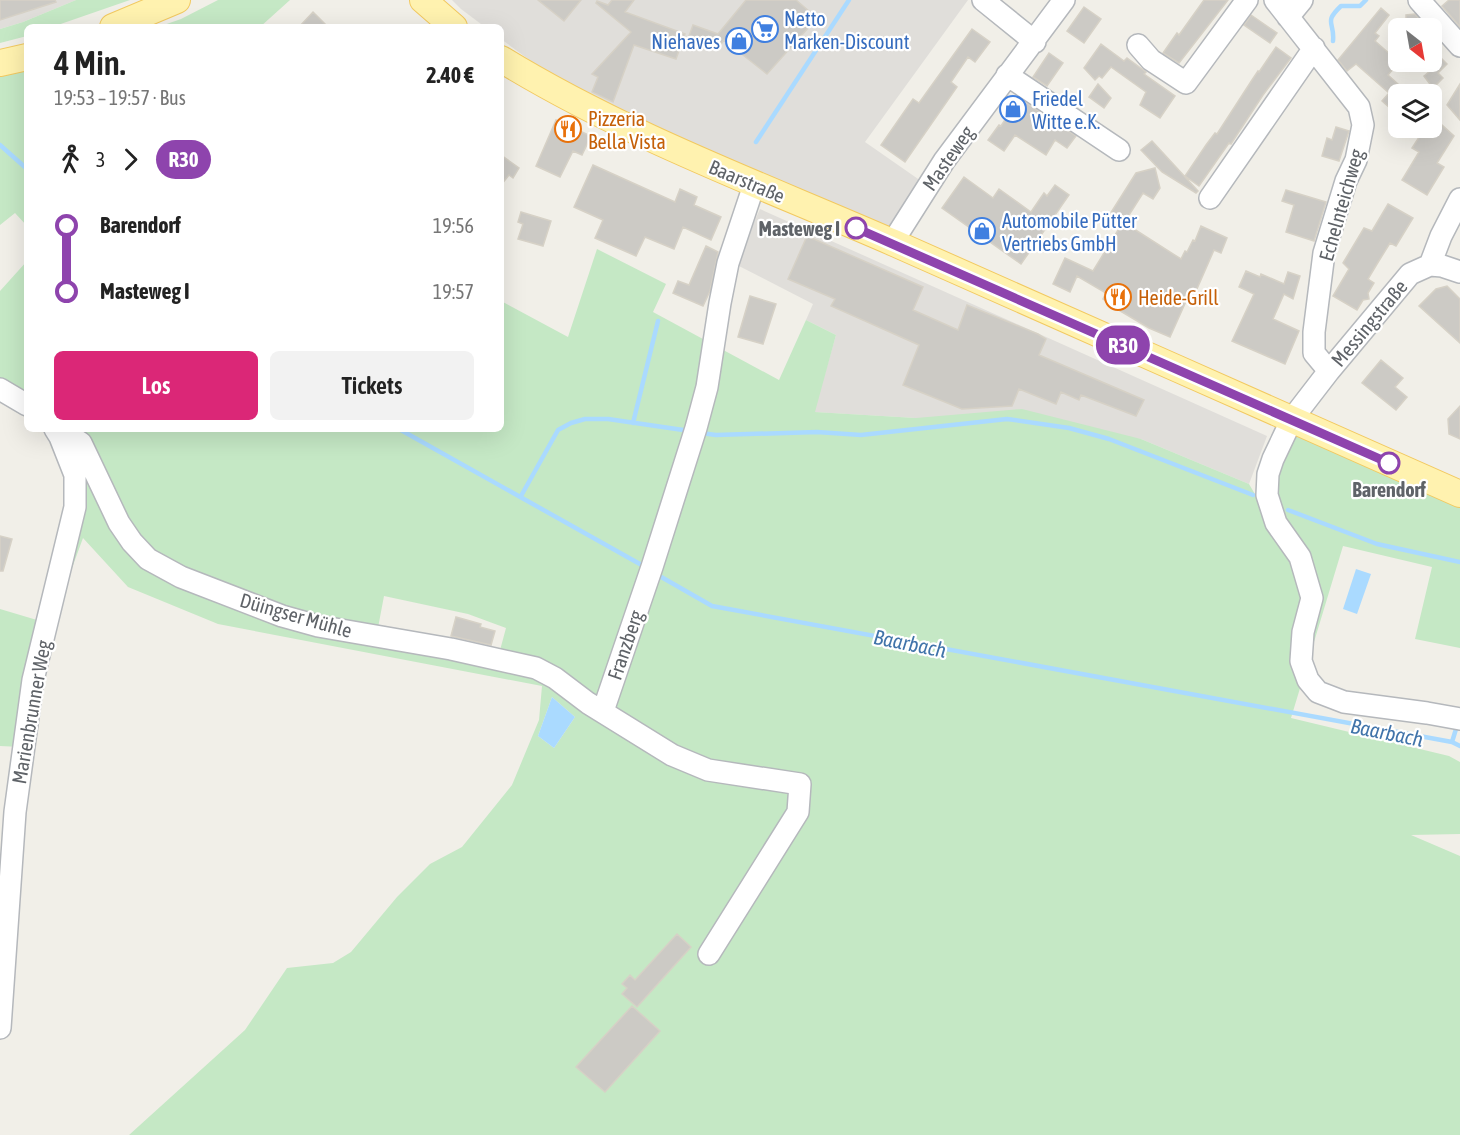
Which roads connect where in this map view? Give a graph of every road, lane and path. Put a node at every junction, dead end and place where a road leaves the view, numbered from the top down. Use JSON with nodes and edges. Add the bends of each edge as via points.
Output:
{"nodes":[{"id":1,"x":177,"y":0,"type":"edge"},
{"id":2,"x":423,"y":0,"type":"edge"},
{"id":3,"x":983,"y":0,"type":"edge"},
{"id":4,"x":1064,"y":0,"type":"edge"},
{"id":5,"x":1246,"y":0,"type":"edge"},
{"id":6,"x":1275,"y":0,"type":"edge"},
{"id":7,"x":1302,"y":0,"type":"edge"},
{"id":8,"x":1419,"y":0,"type":"edge"},
{"id":9,"x":1288,"y":17,"type":"junction"},
{"id":10,"x":120,"y":24,"type":"edge"},
{"id":11,"x":451,"y":24,"type":"edge"},
{"id":12,"x":1035,"y":42,"type":"junction"},
{"id":13,"x":1138,"y":45,"type":"dead end"},
{"id":14,"x":1460,"y":46,"type":"edge"},
{"id":15,"x":1314,"y":48,"type":"junction"},
{"id":16,"x":24,"y":58,"type":"edge"},
{"id":17,"x":504,"y":61,"type":"edge"},
{"id":18,"x":0,"y":63,"type":"edge"},
{"id":19,"x":1007,"y":75,"type":"junction"},
{"id":20,"x":1119,"y":150,"type":"dead end"},
{"id":21,"x":754,"y":185,"type":"junction"},
{"id":22,"x":1210,"y":198,"type":"dead end"},
{"id":23,"x":1460,"y":199,"type":"edge"},
{"id":24,"x":892,"y":243,"type":"junction"},
{"id":25,"x":1430,"y":265,"type":"junction"},
{"id":26,"x":1460,"y":272,"type":"edge"},
{"id":27,"x":1329,"y":371,"type":"junction"},
{"id":28,"x":0,"y":389,"type":"edge"},
{"id":29,"x":24,"y":403,"type":"edge"},
{"id":30,"x":1292,"y":419,"type":"junction"},
{"id":31,"x":57,"y":433,"type":"edge"},
{"id":32,"x":1460,"y":494,"type":"edge"},
{"id":33,"x":603,"y":711,"type":"junction"},
{"id":34,"x":1460,"y":719,"type":"edge"},
{"id":35,"x":709,"y":954,"type":"dead end"},
{"id":36,"x":0,"y":1028,"type":"edge"}],
"edges":[{"from":1,"to":10,"type":"main road"},
{"from":2,"to":11,"type":"main road"},
{"from":3,"to":12,"type":"street"},
{"from":4,"to":12,"type":"street","name":"Masteweg"},
{"from":5,"to":13,"type":"street","via":[[1186,83],[1151,60]]},
{"from":6,"to":9,"type":"street","name":"Echelnteichweg"},
{"from":7,"to":9,"type":"street"},
{"from":8,"to":14,"type":"street"},
{"from":9,"to":15,"type":"street","name":"Echelnteichweg"},
{"from":12,"to":19,"type":"street","name":"Masteweg"},
{"from":15,"to":22,"type":"street"},
{"from":15,"to":27,"type":"street","name":"Echelnteichweg","via":[[1359,107],[1363,125],[1356,160],[1346,181],[1323,262],[1314,353]]},
{"from":16,"to":18,"type":"main road"},
{"from":17,"to":21,"type":"main road","name":"Baarstraße","via":[[608,118]]},
{"from":19,"to":20,"type":"street"},
{"from":19,"to":24,"type":"street","name":"Masteweg","via":[[944,161]]},
{"from":21,"to":24,"type":"main road","name":"Baarstraße"},
{"from":21,"to":33,"type":"street","name":"Franzberg","via":[[728,263],[707,387],[694,434]]},
{"from":23,"to":25,"type":"street"},
{"from":24,"to":30,"type":"main road","name":"Baarstraße"},
{"from":25,"to":26,"type":"street"},
{"from":25,"to":27,"type":"street","name":"Messingstraße","via":[[1410,274]]},
{"from":27,"to":30,"type":"street","name":"Messingstraße"},
{"from":28,"to":29,"type":"street"},
{"from":30,"to":32,"type":"main road","name":"Baarstraße"},
{"from":30,"to":34,"type":"street","name":"Messingstraße","via":[[1268,474],[1268,495],[1276,523],[1300,557],[1312,598],[1300,661],[1308,680],[1318,692],[1344,702]]},
{"from":31,"to":33,"type":"street","name":"Düingser Mühle","via":[[81,443],[132,542],[148,559],[181,578],[318,626],[536,668]]},
{"from":31,"to":36,"type":"street","name":"Marienbrunner Weg","via":[[75,476],[75,507],[32,692],[15,812]]},
{"from":33,"to":35,"type":"street","via":[[672,755],[708,770],[800,784],[798,812]]}]}
